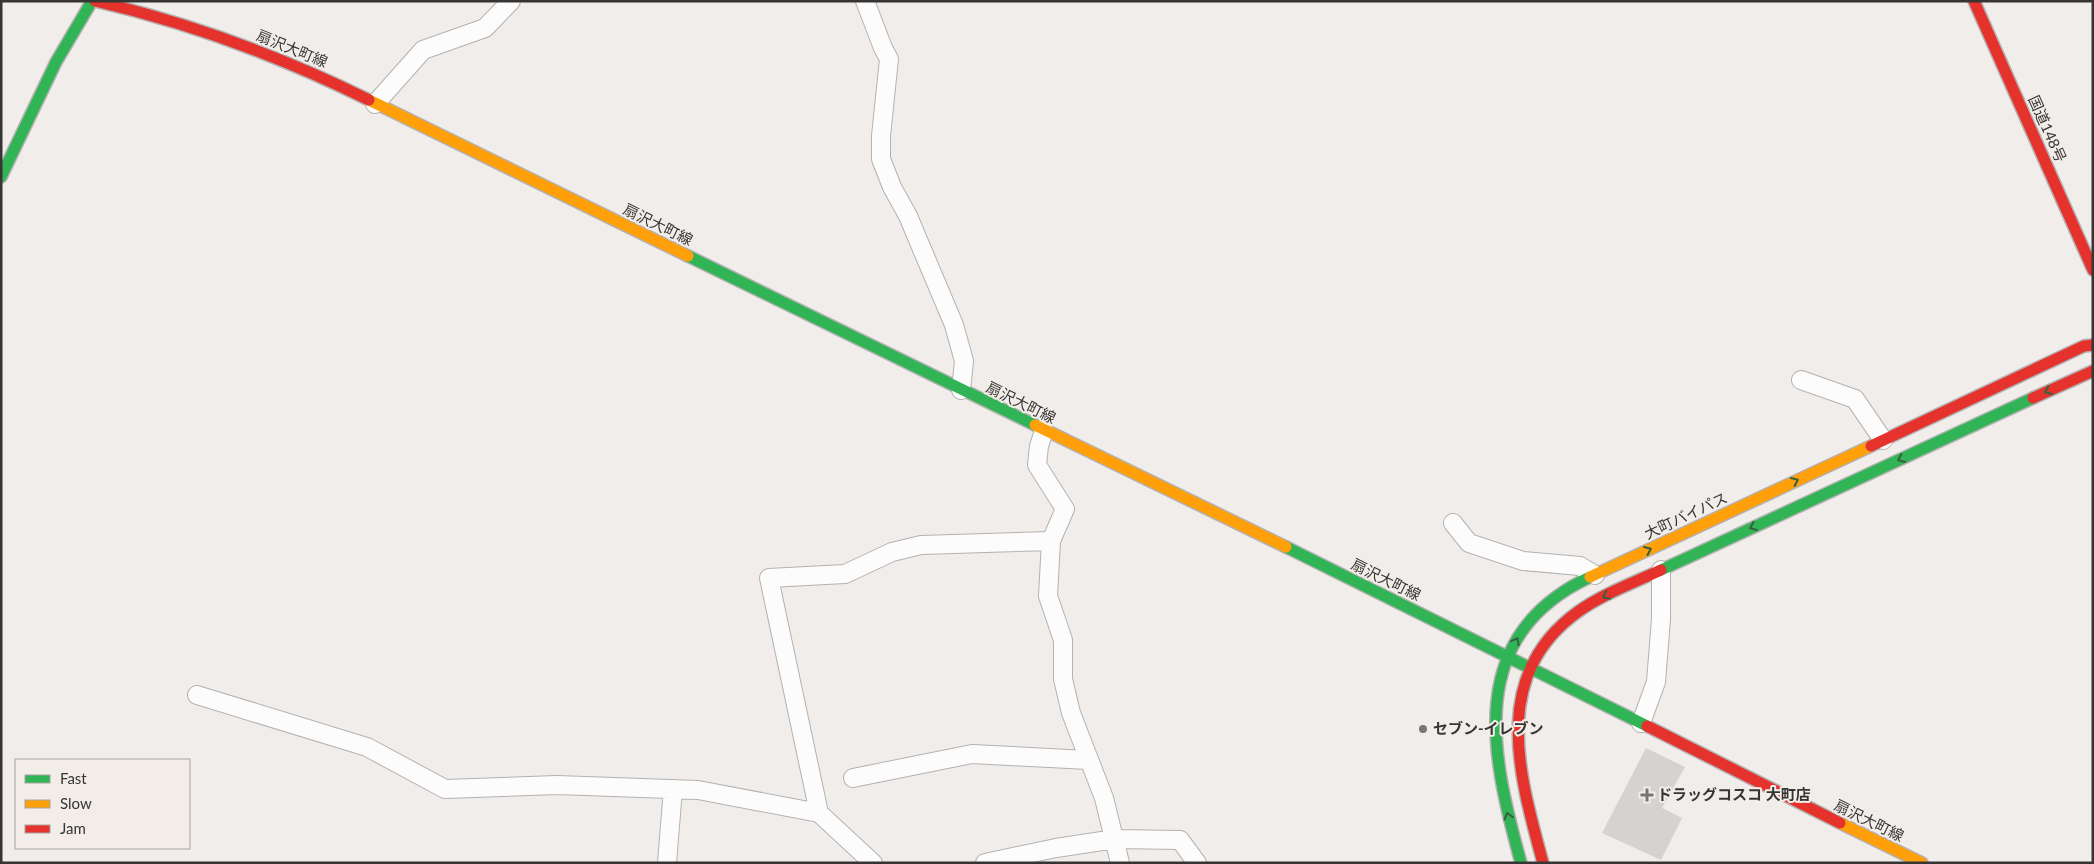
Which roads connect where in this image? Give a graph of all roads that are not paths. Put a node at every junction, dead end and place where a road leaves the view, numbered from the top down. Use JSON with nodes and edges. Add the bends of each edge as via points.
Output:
{"nodes":[{"id":1,"x":94,"y":1,"type":"edge"},
{"id":2,"x":511,"y":1,"type":"edge"},
{"id":3,"x":865,"y":1,"type":"edge"},
{"id":4,"x":1974,"y":1,"type":"edge"},
{"id":5,"x":375,"y":104,"type":"junction"},
{"id":6,"x":1,"y":177,"type":"edge"},
{"id":7,"x":2093,"y":270,"type":"edge"},
{"id":8,"x":2093,"y":345,"type":"edge"},
{"id":9,"x":2093,"y":371,"type":"edge"},
{"id":10,"x":1801,"y":380,"type":"dead end"},
{"id":11,"x":961,"y":390,"type":"junction"},
{"id":12,"x":1044,"y":431,"type":"junction"},
{"id":13,"x":1883,"y":440,"type":"junction"},
{"id":14,"x":1453,"y":523,"type":"dead end"},
{"id":15,"x":1051,"y":541,"type":"junction"},
{"id":16,"x":1661,"y":570,"type":"junction"},
{"id":17,"x":1595,"y":575,"type":"junction"},
{"id":18,"x":1508,"y":658,"type":"junction"},
{"id":19,"x":1528,"y":668,"type":"junction"},
{"id":20,"x":197,"y":695,"type":"dead end"},
{"id":21,"x":1641,"y":723,"type":"junction"},
{"id":22,"x":1088,"y":760,"type":"junction"},
{"id":23,"x":853,"y":778,"type":"dead end"},
{"id":24,"x":673,"y":789,"type":"junction"},
{"id":25,"x":819,"y":813,"type":"junction"},
{"id":26,"x":1114,"y":839,"type":"junction"},
{"id":27,"x":667,"y":863,"type":"edge"},
{"id":28,"x":873,"y":863,"type":"edge"},
{"id":29,"x":985,"y":863,"type":"edge"},
{"id":30,"x":1120,"y":863,"type":"edge"},
{"id":31,"x":1197,"y":863,"type":"edge"},
{"id":32,"x":1521,"y":863,"type":"edge"},
{"id":33,"x":1543,"y":863,"type":"edge"},
{"id":34,"x":1922,"y":863,"type":"edge"}],
"edges":[{"from":1,"to":5,"type":"main road","name":"扇沢大町線","via":[[187,26],[268,55]]},
{"from":1,"to":6,"type":"main road","via":[[56,62]]},
{"from":2,"to":5,"type":"street","via":[[485,28],[423,50]]},
{"from":3,"to":11,"type":"street","via":[[889,59],[881,159],[954,325],[964,360]]},
{"from":4,"to":7,"type":"main road","name":"国道148号"},
{"from":5,"to":11,"type":"main road","name":"扇沢大町線"},
{"from":8,"to":13,"type":"main road","name":"大町バイパス","via":[[2084,346]]},
{"from":9,"to":16,"type":"main road","one_way":true},
{"from":10,"to":13,"type":"street","via":[[1855,399]]},
{"from":11,"to":12,"type":"main road","name":"扇沢大町線"},
{"from":12,"to":15,"type":"street","via":[[1037,465],[1065,509]]},
{"from":12,"to":18,"type":"main road","name":"扇沢大町線"},
{"from":17,"to":13,"type":"main road","name":"大町バイパス","one_way":true},
{"from":14,"to":17,"type":"street","via":[[1469,543],[1523,561],[1580,566]]},
{"from":15,"to":22,"type":"street","via":[[1048,596],[1063,640],[1063,679],[1071,713]]},
{"from":15,"to":25,"type":"street","via":[[921,545],[892,552],[845,574],[769,578]]},
{"from":16,"to":19,"type":"main road","one_way":true,"via":[[1576,613],[1554,632]]},
{"from":16,"to":21,"type":"street","via":[[1656,682]]},
{"from":18,"to":17,"type":"main road","name":"大町バイパス","one_way":true,"via":[[1516,640],[1534,618],[1553,600]]},
{"from":18,"to":19,"type":"main road","name":"扇沢大町線"},
{"from":32,"to":18,"type":"main road","name":"大町バイパス","one_way":true,"via":[[1495,750],[1495,704]]},
{"from":19,"to":21,"type":"main road","name":"扇沢大町線"},
{"from":19,"to":33,"type":"main road","via":[[1519,692],[1518,758]]},
{"from":20,"to":24,"type":"street","via":[[367,747],[445,789],[557,785]]},
{"from":21,"to":34,"type":"main road","name":"扇沢大町線"},
{"from":22,"to":23,"type":"street","via":[[972,754]]},
{"from":22,"to":26,"type":"street","via":[[1104,798]]},
{"from":24,"to":25,"type":"street","via":[[698,790]]},
{"from":24,"to":27,"type":"street"},
{"from":25,"to":28,"type":"street"},
{"from":26,"to":29,"type":"street"},
{"from":26,"to":30,"type":"street"},
{"from":26,"to":31,"type":"street","via":[[1180,840]]}]}
